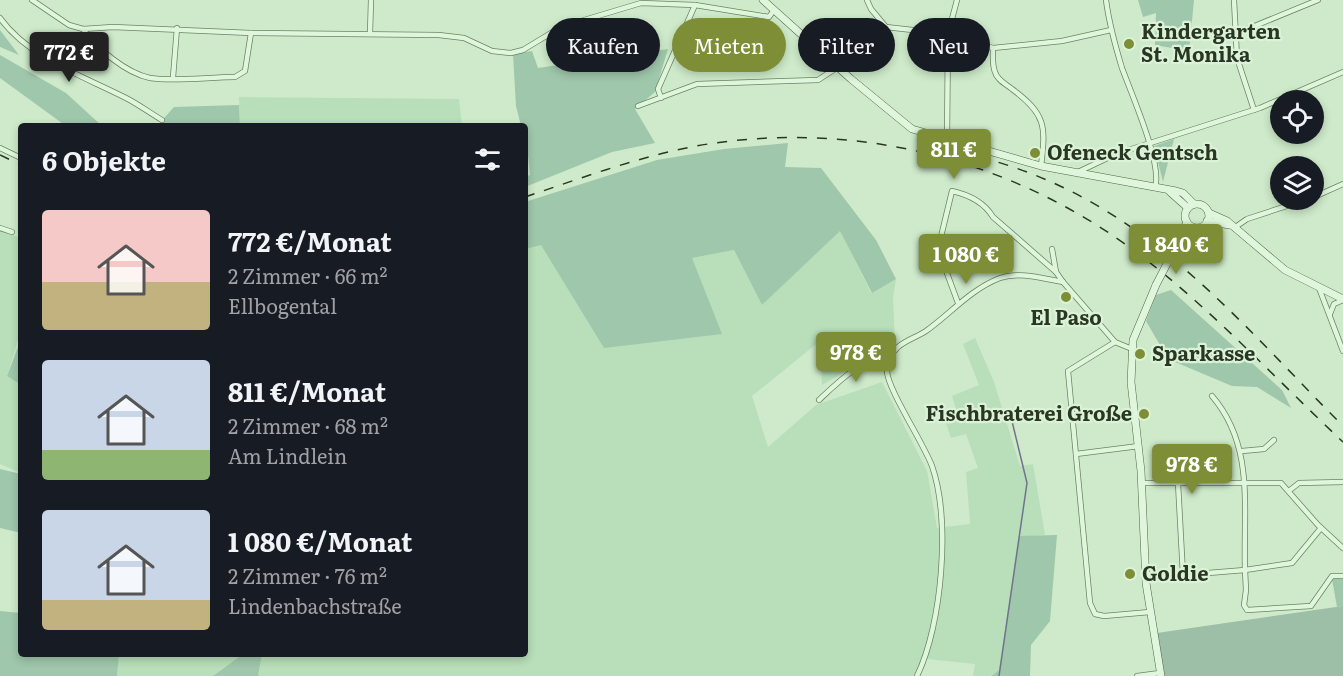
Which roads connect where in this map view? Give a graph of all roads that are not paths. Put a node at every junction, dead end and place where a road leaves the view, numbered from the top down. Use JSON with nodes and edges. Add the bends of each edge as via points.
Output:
{"nodes":[{"id":1,"x":32,"y":0,"type":"edge"},
{"id":2,"x":371,"y":0,"type":"edge"},
{"id":3,"x":763,"y":0,"type":"edge"},
{"id":4,"x":868,"y":0,"type":"edge"},
{"id":5,"x":957,"y":0,"type":"edge"},
{"id":6,"x":1106,"y":0,"type":"edge"},
{"id":7,"x":1234,"y":0,"type":"edge"},
{"id":8,"x":1318,"y":0,"type":"edge"},
{"id":9,"x":658,"y":1,"type":"edge"},
{"id":10,"x":695,"y":5,"type":"junction"},
{"id":11,"x":774,"y":10,"type":"junction"},
{"id":12,"x":0,"y":18,"type":"edge"},
{"id":13,"x":952,"y":18,"type":"edge"},
{"id":14,"x":177,"y":28,"type":"junction"},
{"id":15,"x":83,"y":29,"type":"junction"},
{"id":16,"x":907,"y":29,"type":"edge"},
{"id":17,"x":1111,"y":30,"type":"junction"},
{"id":18,"x":798,"y":31,"type":"edge"},
{"id":19,"x":251,"y":33,"type":"junction"},
{"id":20,"x":369,"y":33,"type":"junction"},
{"id":21,"x":1234,"y":34,"type":"junction"},
{"id":22,"x":990,"y":47,"type":"edge"},
{"id":23,"x":993,"y":48,"type":"junction"},
{"id":24,"x":831,"y":72,"type":"edge"},
{"id":25,"x":844,"y":72,"type":"edge"},
{"id":26,"x":947,"y":72,"type":"edge"},
{"id":27,"x":1342,"y":75,"type":"edge"},
{"id":28,"x":173,"y":77,"type":"junction"},
{"id":29,"x":661,"y":98,"type":"junction"},
{"id":30,"x":638,"y":106,"type":"dead end"},
{"id":31,"x":1254,"y":110,"type":"junction"},
{"id":32,"x":162,"y":120,"type":"dead end"},
{"id":33,"x":946,"y":140,"type":"junction"},
{"id":34,"x":1149,"y":144,"type":"junction"},
{"id":35,"x":0,"y":148,"type":"edge"},
{"id":36,"x":18,"y":157,"type":"edge"},
{"id":37,"x":1041,"y":166,"type":"junction"},
{"id":38,"x":1076,"y":174,"type":"junction"},
{"id":39,"x":1343,"y":184,"type":"edge"},
{"id":40,"x":1155,"y":188,"type":"junction"},
{"id":41,"x":1324,"y":193,"type":"edge"},
{"id":42,"x":1191,"y":206,"type":"junction"},
{"id":43,"x":1274,"y":210,"type":"edge"},
{"id":44,"x":1209,"y":213,"type":"junction"},
{"id":45,"x":1207,"y":221,"type":"junction"},
{"id":46,"x":1187,"y":222,"type":"junction"},
{"id":47,"x":1195,"y":227,"type":"junction"},
{"id":48,"x":1233,"y":227,"type":"junction"},
{"id":49,"x":0,"y":228,"type":"edge"},
{"id":50,"x":12,"y":232,"type":"dead end"},
{"id":51,"x":1179,"y":241,"type":"junction"},
{"id":52,"x":1052,"y":249,"type":"dead end"},
{"id":53,"x":1056,"y":273,"type":"junction"},
{"id":54,"x":1063,"y":282,"type":"junction"},
{"id":55,"x":1319,"y":288,"type":"junction"},
{"id":56,"x":1343,"y":300,"type":"edge"},
{"id":57,"x":958,"y":303,"type":"junction"},
{"id":58,"x":1330,"y":314,"type":"junction"},
{"id":59,"x":1115,"y":342,"type":"junction"},
{"id":60,"x":1132,"y":349,"type":"junction"},
{"id":61,"x":1343,"y":351,"type":"edge"},
{"id":62,"x":891,"y":356,"type":"junction"},
{"id":63,"x":1212,"y":396,"type":"dead end"},
{"id":64,"x":819,"y":400,"type":"dead end"},
{"id":65,"x":1274,"y":440,"type":"dead end"},
{"id":66,"x":1139,"y":446,"type":"junction"},
{"id":67,"x":1242,"y":451,"type":"junction"},
{"id":68,"x":1076,"y":454,"type":"junction"},
{"id":69,"x":1343,"y":482,"type":"edge"},
{"id":70,"x":1142,"y":483,"type":"junction"},
{"id":71,"x":1178,"y":483,"type":"junction"},
{"id":72,"x":1243,"y":483,"type":"junction"},
{"id":73,"x":1290,"y":490,"type":"junction"},
{"id":74,"x":1321,"y":528,"type":"junction"},
{"id":75,"x":1343,"y":548,"type":"edge"},
{"id":76,"x":1245,"y":570,"type":"junction"},
{"id":77,"x":1183,"y":575,"type":"junction"},
{"id":78,"x":1343,"y":576,"type":"edge"},
{"id":79,"x":1146,"y":578,"type":"junction"},
{"id":80,"x":1150,"y":612,"type":"junction"},
{"id":81,"x":1160,"y":675,"type":"edge"},
{"id":82,"x":917,"y":676,"type":"edge"},
{"id":83,"x":1137,"y":676,"type":"edge"}],
"edges":[{"from":1,"to":15,"type":"street","via":[[69,25]]},
{"from":2,"to":20,"type":"street"},
{"from":3,"to":11,"type":"main road"},
{"from":4,"to":16,"type":"street","via":[[886,27]]},
{"from":5,"to":13,"type":"street"},
{"from":6,"to":17,"type":"street"},
{"from":7,"to":21,"type":"street"},
{"from":8,"to":21,"type":"street"},
{"from":9,"to":10,"type":"street"},
{"from":9,"to":20,"type":"street","via":[[561,27],[523,50],[511,52],[492,51],[465,38]]},
{"from":10,"to":11,"type":"street","via":[[769,17]]},
{"from":10,"to":29,"type":"street","via":[[658,89]]},
{"from":11,"to":18,"type":"main road"},
{"from":12,"to":32,"type":"street","via":[[26,44],[67,70],[129,99]]},
{"from":14,"to":15,"type":"street"},
{"from":14,"to":19,"type":"street"},
{"from":14,"to":28,"type":"street"},
{"from":15,"to":28,"type":"street","via":[[91,41],[136,74]]},
{"from":17,"to":23,"type":"street","via":[[1062,41]]},
{"from":17,"to":34,"type":"street"},
{"from":19,"to":20,"type":"street"},
{"from":19,"to":28,"type":"street","via":[[245,71],[235,78]]},
{"from":21,"to":31,"type":"street","via":[[1237,58]]},
{"from":22,"to":23,"type":"street"},
{"from":23,"to":37,"type":"street","via":[[995,72],[1000,80],[1031,103],[1042,118],[1045,138]]},
{"from":24,"to":29,"type":"street","via":[[819,80],[697,84]]},
{"from":25,"to":33,"type":"main road","via":[[903,124]]},
{"from":26,"to":33,"type":"street"},
{"from":27,"to":31,"type":"street"},
{"from":29,"to":30,"type":"street"},
{"from":31,"to":34,"type":"street"},
{"from":33,"to":37,"type":"main road"},
{"from":34,"to":38,"type":"street","via":[[1116,154]]},
{"from":34,"to":40,"type":"street","via":[[1157,176]]},
{"from":35,"to":36,"type":"street"},
{"from":37,"to":38,"type":"main road"},
{"from":38,"to":40,"type":"main road"},
{"from":39,"to":41,"type":"street"},
{"from":40,"to":42,"type":"main road","via":[[1183,193]]},
{"from":42,"to":44,"type":"main road","via":[[1203,205]]},
{"from":42,"to":46,"type":"main road"},
{"from":43,"to":48,"type":"street"},
{"from":44,"to":45,"type":"main road"},
{"from":44,"to":48,"type":"main road"},
{"from":45,"to":47,"type":"main road"},
{"from":45,"to":48,"type":"main road"},
{"from":46,"to":47,"type":"main road"},
{"from":46,"to":51,"type":"main road"},
{"from":47,"to":51,"type":"main road"},
{"from":48,"to":55,"type":"main road","via":[[1268,258]]},
{"from":49,"to":50,"type":"street"},
{"from":51,"to":60,"type":"main road","bridge":true,"via":[[1140,320]]},
{"from":52,"to":53,"type":"street"},
{"from":53,"to":54,"type":"street"},
{"from":53,"to":57,"type":"street","via":[[993,217],[986,206],[952,191],[938,249]]},
{"from":54,"to":57,"type":"street","via":[[1033,277],[1000,278]]},
{"from":54,"to":59,"type":"street"},
{"from":55,"to":56,"type":"main road"},
{"from":55,"to":58,"type":"street"},
{"from":56,"to":58,"type":"street","via":[[1334,304]]},
{"from":57,"to":62,"type":"street"},
{"from":58,"to":61,"type":"street"},
{"from":59,"to":60,"type":"street"},
{"from":59,"to":68,"type":"street","via":[[1068,371]]},
{"from":60,"to":66,"type":"main road","via":[[1132,394]]},
{"from":62,"to":64,"type":"street","via":[[863,365]]},
{"from":62,"to":82,"type":"street","via":[[889,381],[932,467],[943,546],[939,596],[925,659]]},
{"from":63,"to":67,"type":"street","via":[[1227,414]]},
{"from":65,"to":67,"type":"street","via":[[1264,449]]},
{"from":66,"to":68,"type":"street"},
{"from":66,"to":70,"type":"main road"},
{"from":67,"to":72,"type":"street"},
{"from":68,"to":80,"type":"street","via":[[1090,603],[1095,614]]},
{"from":69,"to":73,"type":"street","via":[[1299,483]]},
{"from":70,"to":71,"type":"street"},
{"from":70,"to":79,"type":"main road"},
{"from":71,"to":72,"type":"street"},
{"from":71,"to":77,"type":"street"},
{"from":72,"to":73,"type":"street","via":[[1281,483]]},
{"from":72,"to":76,"type":"street"},
{"from":73,"to":74,"type":"street"},
{"from":74,"to":75,"type":"street"},
{"from":74,"to":76,"type":"street","via":[[1292,563]]},
{"from":76,"to":77,"type":"street"},
{"from":76,"to":78,"type":"street","via":[[1243,600],[1247,610],[1311,606],[1332,576]]},
{"from":77,"to":79,"type":"street"},
{"from":79,"to":80,"type":"main road"},
{"from":80,"to":81,"type":"main road"},
{"from":81,"to":83,"type":"street"}]}
